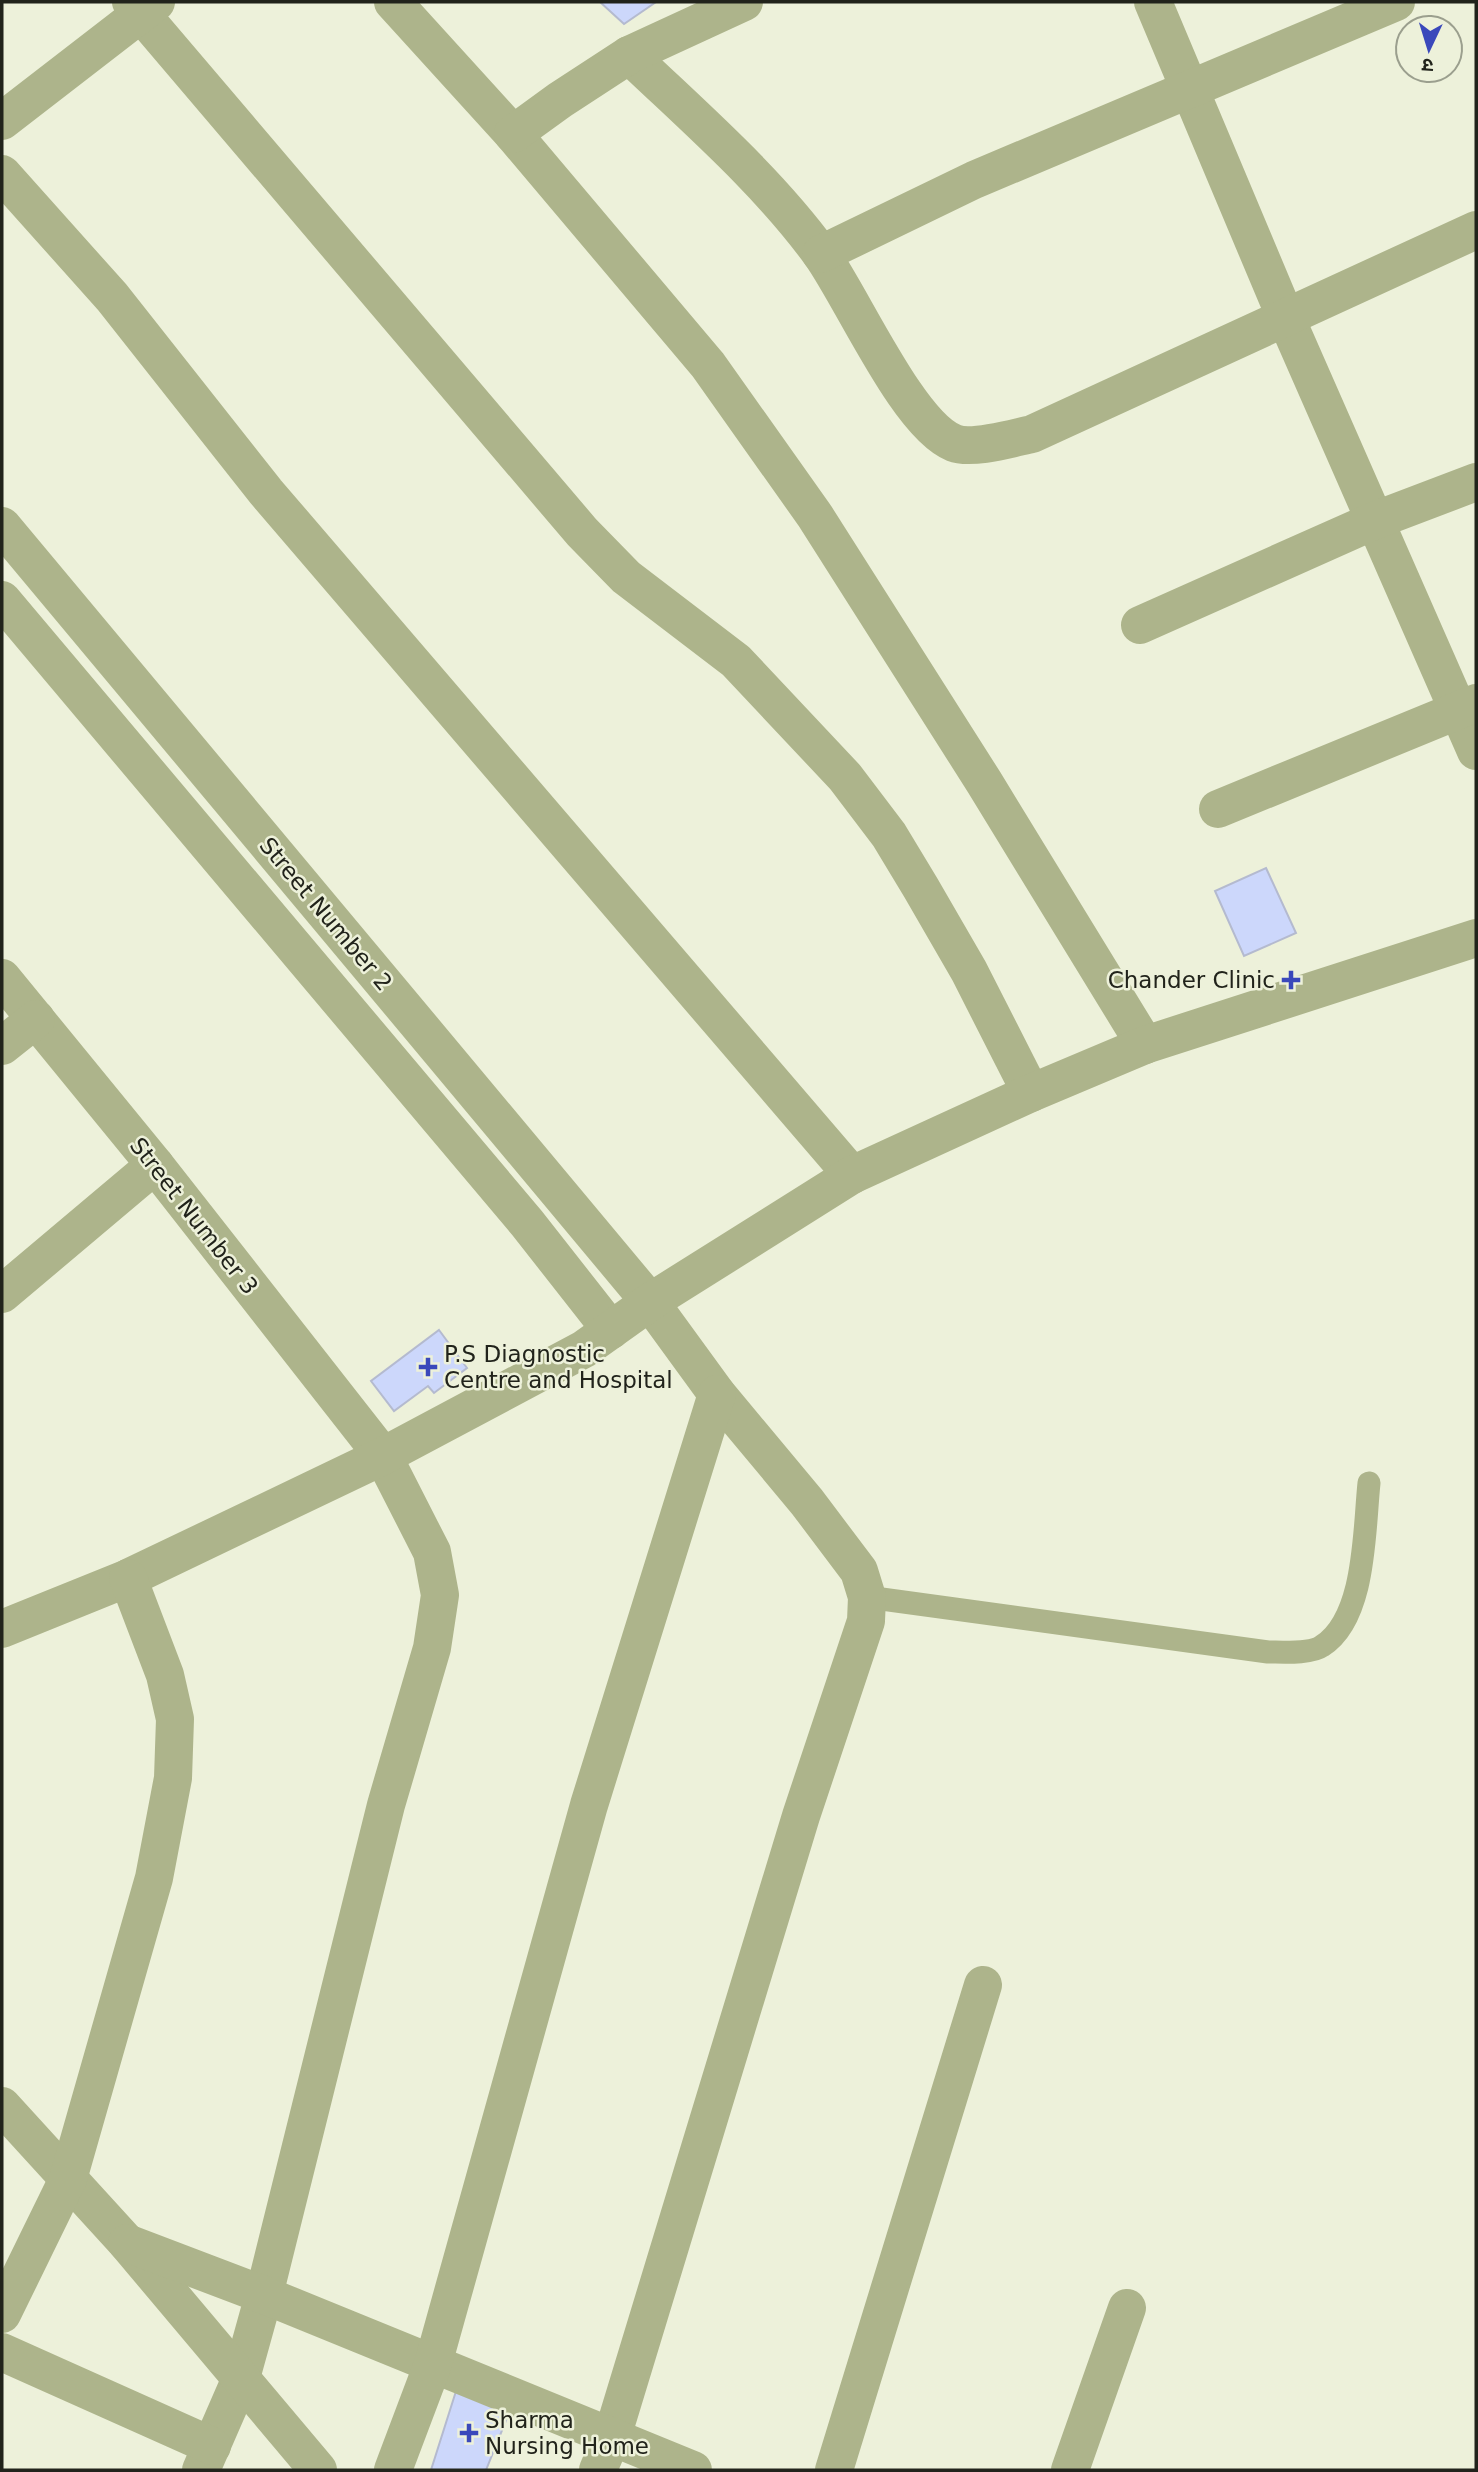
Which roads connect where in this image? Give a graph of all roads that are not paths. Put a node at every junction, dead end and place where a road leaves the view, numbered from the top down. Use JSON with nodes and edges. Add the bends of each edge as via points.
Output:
{"nodes":[{"id":1,"x":393,"y":2,"type":"edge"},
{"id":2,"x":744,"y":2,"type":"edge"},
{"id":3,"x":1153,"y":2,"type":"edge"},
{"id":4,"x":1396,"y":2,"type":"edge"},
{"id":5,"x":143,"y":5,"type":"edge"},
{"id":6,"x":629,"y":55,"type":"junction"},
{"id":7,"x":1189,"y":87,"type":"junction"},
{"id":8,"x":2,"y":121,"type":"edge"},
{"id":9,"x":513,"y":134,"type":"junction"},
{"id":10,"x":2,"y":174,"type":"edge"},
{"id":11,"x":1476,"y":230,"type":"edge"},
{"id":12,"x":821,"y":254,"type":"junction"},
{"id":13,"x":1285,"y":316,"type":"junction"},
{"id":14,"x":1476,"y":482,"type":"edge"},
{"id":15,"x":1376,"y":520,"type":"junction"},
{"id":16,"x":2,"y":526,"type":"edge"},
{"id":17,"x":2,"y":600,"type":"edge"},
{"id":18,"x":1140,"y":625,"type":"dead end"},
{"id":19,"x":1468,"y":707,"type":"edge"},
{"id":20,"x":1476,"y":751,"type":"edge"},
{"id":21,"x":1218,"y":808,"type":"dead end"},
{"id":22,"x":1476,"y":938,"type":"edge"},
{"id":23,"x":2,"y":978,"type":"edge"},
{"id":24,"x":36,"y":1019,"type":"junction"},
{"id":25,"x":1145,"y":1045,"type":"junction"},
{"id":26,"x":2,"y":1046,"type":"edge"},
{"id":27,"x":1031,"y":1093,"type":"junction"},
{"id":28,"x":155,"y":1165,"type":"junction"},
{"id":29,"x":852,"y":1175,"type":"junction"},
{"id":30,"x":2,"y":1293,"type":"edge"},
{"id":31,"x":650,"y":1302,"type":"junction"},
{"id":32,"x":611,"y":1330,"type":"junction"},
{"id":33,"x":717,"y":1394,"type":"junction"},
{"id":34,"x":383,"y":1456,"type":"junction"},
{"id":35,"x":1369,"y":1483,"type":"dead end"},
{"id":36,"x":128,"y":1578,"type":"junction"},
{"id":37,"x":867,"y":1597,"type":"junction"},
{"id":38,"x":2,"y":1629,"type":"edge"},
{"id":39,"x":983,"y":1985,"type":"dead end"},
{"id":40,"x":2,"y":2106,"type":"edge"},
{"id":41,"x":68,"y":2179,"type":"junction"},
{"id":42,"x":127,"y":2243,"type":"junction"},
{"id":43,"x":264,"y":2295,"type":"junction"},
{"id":44,"x":1127,"y":2308,"type":"dead end"},
{"id":45,"x":2,"y":2314,"type":"edge"},
{"id":46,"x":2,"y":2352,"type":"edge"},
{"id":47,"x":433,"y":2364,"type":"junction"},
{"id":48,"x":241,"y":2378,"type":"junction"},
{"id":49,"x":605,"y":2454,"type":"edge"},
{"id":50,"x":207,"y":2458,"type":"edge"},
{"id":51,"x":318,"y":2470,"type":"edge"},
{"id":52,"x":393,"y":2470,"type":"edge"},
{"id":53,"x":693,"y":2470,"type":"edge"},
{"id":54,"x":834,"y":2470,"type":"edge"},
{"id":55,"x":1070,"y":2470,"type":"edge"}],
"edges":[{"from":1,"to":9,"type":"street"},
{"from":2,"to":6,"type":"street"},
{"from":3,"to":7,"type":"street"},
{"from":4,"to":7,"type":"street"},
{"from":5,"to":8,"type":"street"},
{"from":5,"to":27,"type":"street","via":[[582,532],[626,577],[736,661],[845,777],[889,835],[921,888]]},
{"from":6,"to":9,"type":"street"},
{"from":6,"to":12,"type":"street","via":[[735,156]]},
{"from":7,"to":12,"type":"street","via":[[974,180]]},
{"from":7,"to":13,"type":"street"},
{"from":9,"to":25,"type":"street","via":[[708,365],[815,516]]},
{"from":10,"to":29,"type":"street","via":[[112,298],[266,492]]},
{"from":11,"to":13,"type":"street"},
{"from":12,"to":13,"type":"street","via":[[911,404],[935,431],[955,444],[990,444],[1032,434]]},
{"from":13,"to":15,"type":"street"},
{"from":14,"to":15,"type":"street"},
{"from":15,"to":18,"type":"street"},
{"from":15,"to":19,"type":"street"},
{"from":16,"to":31,"type":"street","name":"Street Number 2"},
{"from":17,"to":32,"type":"street","via":[[527,1223]]},
{"from":19,"to":20,"type":"street"},
{"from":19,"to":21,"type":"street"},
{"from":22,"to":25,"type":"street"},
{"from":23,"to":24,"type":"street","name":"Street Number 3"},
{"from":24,"to":26,"type":"street"},
{"from":24,"to":28,"type":"street","name":"Street Number 3"},
{"from":25,"to":27,"type":"street"},
{"from":27,"to":29,"type":"street"},
{"from":28,"to":30,"type":"street"},
{"from":28,"to":34,"type":"street","name":"Street Number 3"},
{"from":29,"to":31,"type":"street"},
{"from":31,"to":32,"type":"street"},
{"from":31,"to":33,"type":"street","name":"Street Number 2"},
{"from":32,"to":34,"type":"street","via":[[584,1349]]},
{"from":33,"to":37,"type":"street","name":"Street Number 2","via":[[859,1571]]},
{"from":33,"to":47,"type":"street","via":[[589,1805]]},
{"from":34,"to":36,"type":"street"},
{"from":34,"to":43,"type":"street","name":"Street Number 3","via":[[432,1552],[440,1595],[432,1648],[386,1805]]},
{"from":35,"to":37,"type":"lane","via":[[1357,1592],[1341,1630],[1321,1648],[1268,1652]]},
{"from":36,"to":38,"type":"street"},
{"from":36,"to":41,"type":"street","via":[[165,1675],[175,1720],[173,1778],[154,1878]]},
{"from":37,"to":49,"type":"street","via":[[866,1622],[801,1816]]},
{"from":39,"to":54,"type":"street"},
{"from":40,"to":41,"type":"street"},
{"from":41,"to":42,"type":"street"},
{"from":41,"to":45,"type":"street"},
{"from":42,"to":43,"type":"street"},
{"from":42,"to":48,"type":"street"},
{"from":43,"to":47,"type":"street"},
{"from":43,"to":48,"type":"street","name":"Street Number 3"},
{"from":44,"to":55,"type":"street"},
{"from":46,"to":50,"type":"street"},
{"from":47,"to":49,"type":"street"},
{"from":47,"to":52,"type":"street"},
{"from":48,"to":50,"type":"street","name":"Street Number 3"},
{"from":48,"to":51,"type":"street"},
{"from":49,"to":53,"type":"street"}]}
